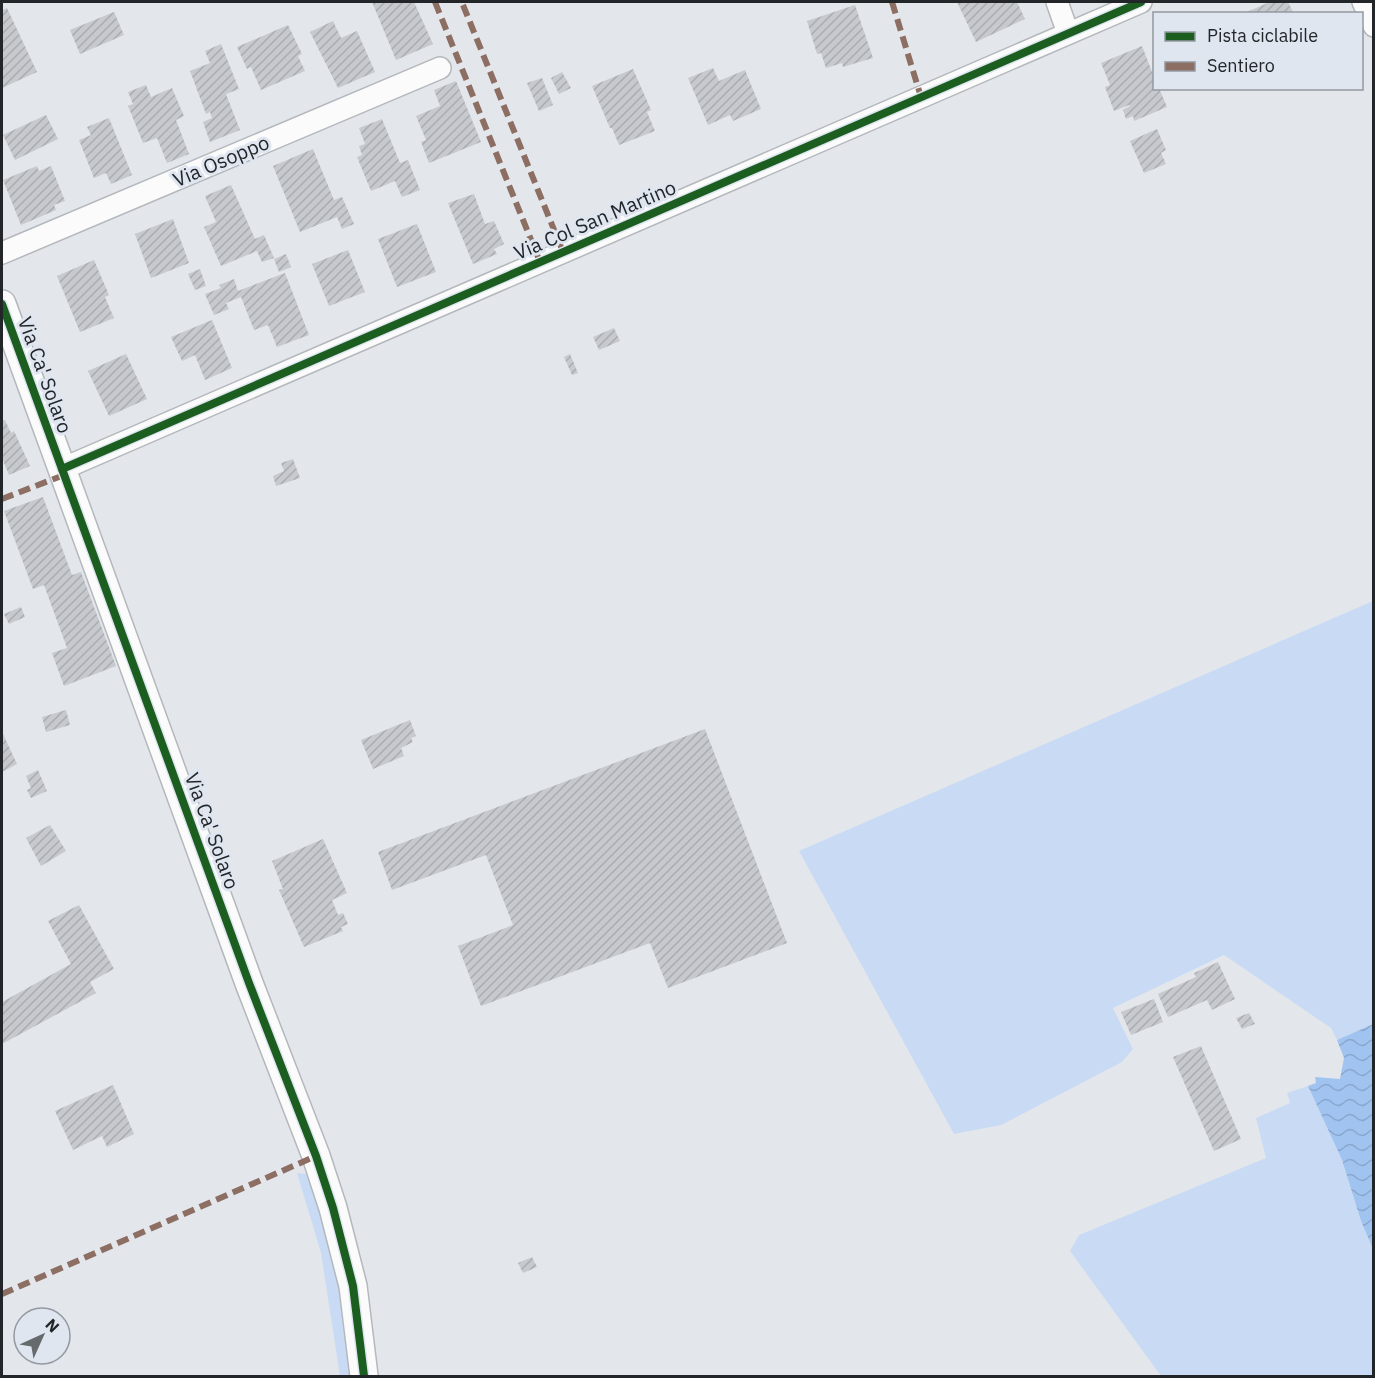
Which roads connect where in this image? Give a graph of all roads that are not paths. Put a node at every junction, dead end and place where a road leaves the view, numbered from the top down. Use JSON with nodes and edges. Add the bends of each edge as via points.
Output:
{"nodes":[{"id":1,"x":1057,"y":2,"type":"edge"},
{"id":2,"x":1141,"y":2,"type":"edge"},
{"id":3,"x":1363,"y":2,"type":"edge"},
{"id":4,"x":1374,"y":26,"type":"edge"},
{"id":5,"x":1068,"y":33,"type":"junction"},
{"id":6,"x":440,"y":68,"type":"dead end"},
{"id":7,"x":2,"y":253,"type":"edge"},
{"id":8,"x":2,"y":303,"type":"edge"},
{"id":9,"x":62,"y":469,"type":"junction"},
{"id":10,"x":364,"y":1377,"type":"edge"}],
"edges":[{"from":1,"to":5,"type":"street"},
{"from":2,"to":5,"type":"street","name":"Via Col San Martino"},
{"from":3,"to":4,"type":"street"},
{"from":5,"to":9,"type":"street","name":"Via Col San Martino"},
{"from":6,"to":7,"type":"street","name":"Via Osoppo"},
{"from":8,"to":9,"type":"street","name":"Via Ca' Solaro"},
{"from":9,"to":10,"type":"street","name":"Via Ca' Solaro","via":[[326,1187],[353,1286]]}]}
